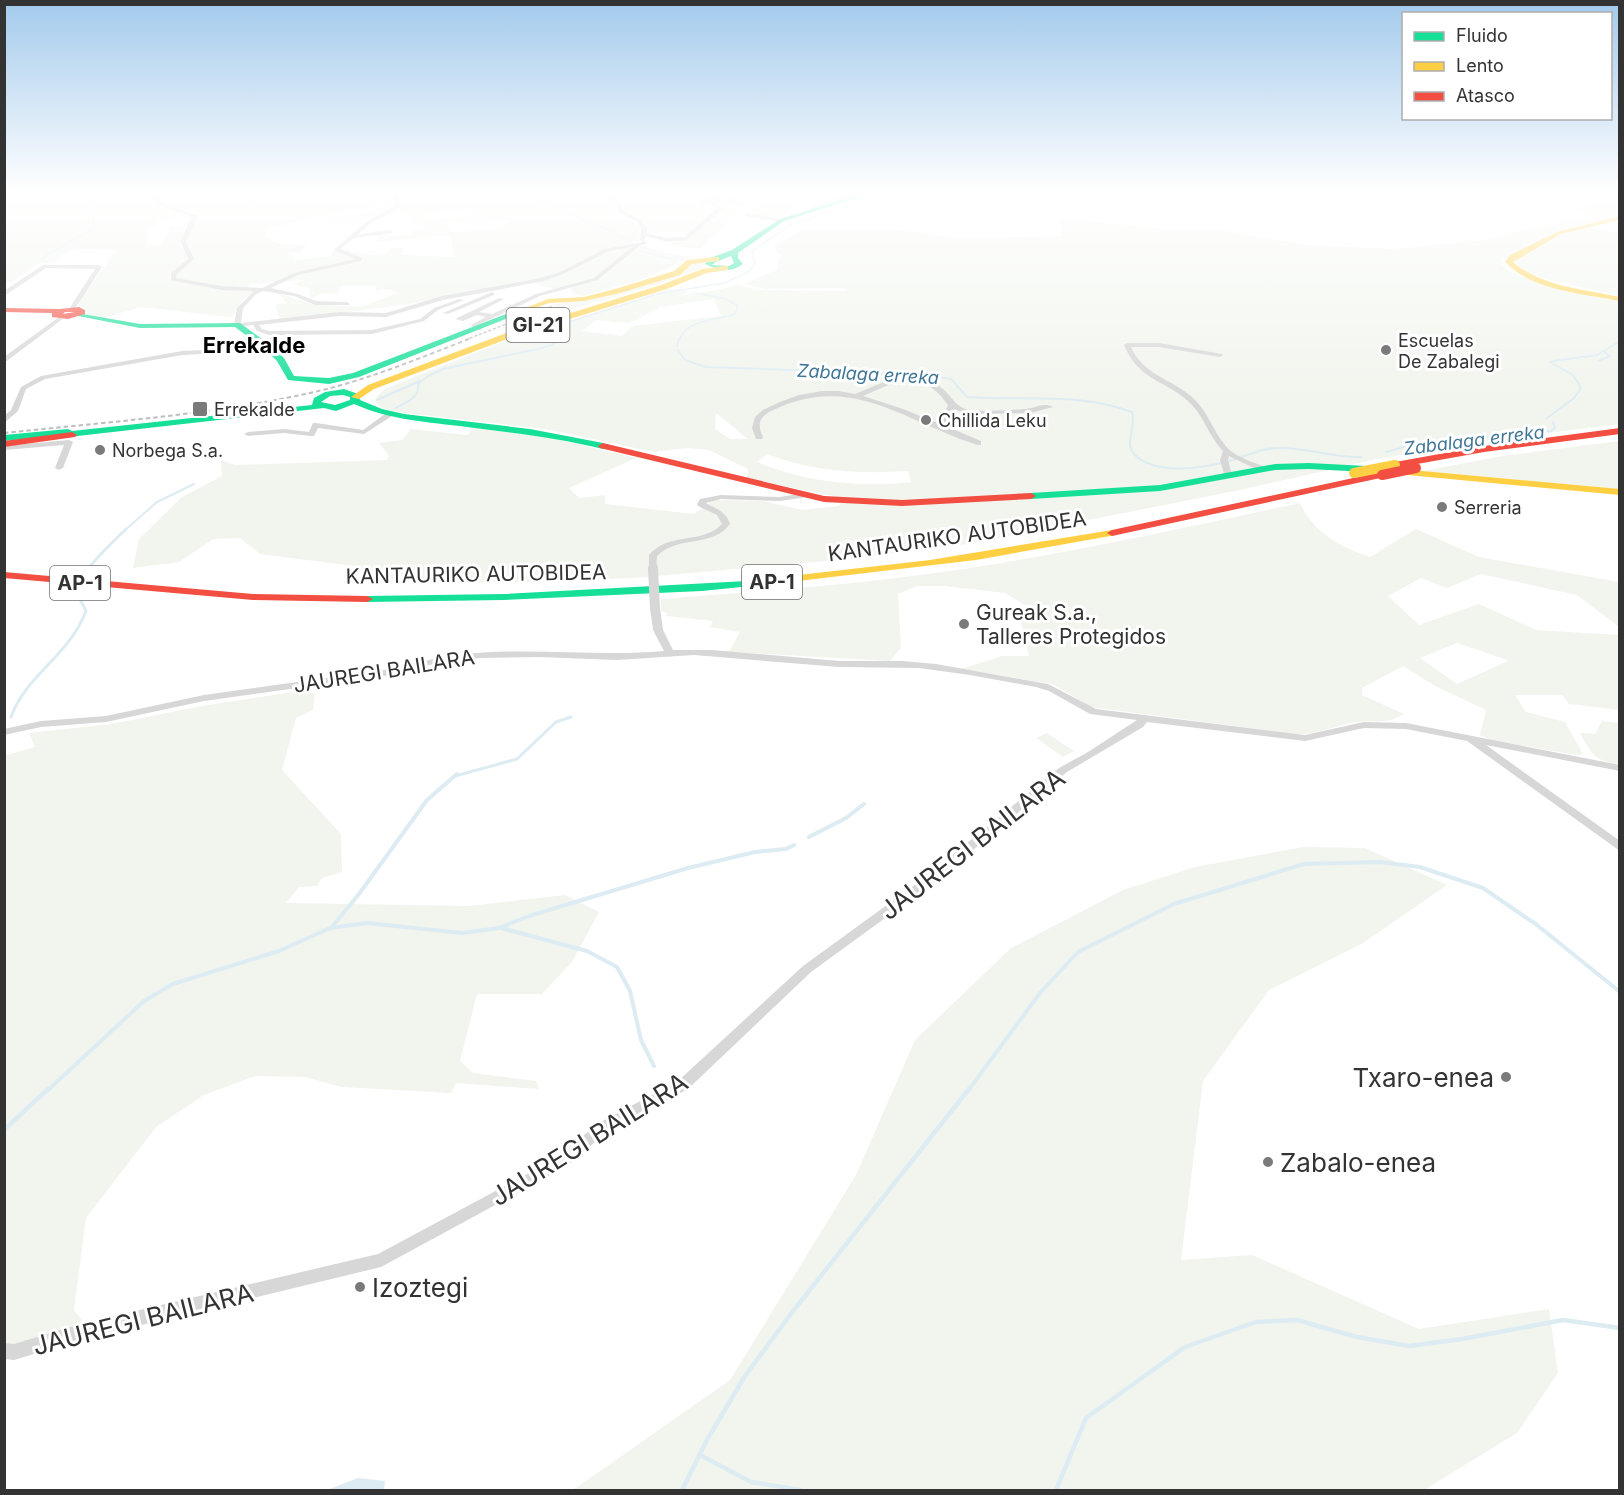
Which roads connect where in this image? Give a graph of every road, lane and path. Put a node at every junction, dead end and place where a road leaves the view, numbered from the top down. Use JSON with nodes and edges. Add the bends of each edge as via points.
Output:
{"nodes":[{"id":1,"x":189,"y":261,"type":"edge"},
{"id":2,"x":359,"y":261,"type":"edge"},
{"id":3,"x":585,"y":261,"type":"edge"},
{"id":4,"x":617,"y":261,"type":"edge"},
{"id":5,"x":738,"y":261,"type":"edge"},
{"id":6,"x":1510,"y":261,"type":"edge"},
{"id":7,"x":713,"y":262,"type":"junction"},
{"id":8,"x":542,"y":280,"type":"junction"},
{"id":9,"x":512,"y":288,"type":"junction"},
{"id":10,"x":264,"y":289,"type":"junction"},
{"id":11,"x":4,"y":294,"type":"edge"},
{"id":12,"x":563,"y":294,"type":"junction"},
{"id":13,"x":501,"y":299,"type":"dead end"},
{"id":14,"x":1620,"y":299,"type":"edge"},
{"id":15,"x":347,"y":304,"type":"dead end"},
{"id":16,"x":4,"y":310,"type":"edge"},
{"id":17,"x":67,"y":313,"type":"junction"},
{"id":18,"x":446,"y":314,"type":"dead end"},
{"id":19,"x":491,"y":316,"type":"junction"},
{"id":20,"x":256,"y":324,"type":"junction"},
{"id":21,"x":237,"y":325,"type":"junction"},
{"id":22,"x":479,"y":329,"type":"junction"},
{"id":23,"x":270,"y":349,"type":"junction"},
{"id":24,"x":1220,"y":355,"type":"dead end"},
{"id":25,"x":4,"y":361,"type":"edge"},
{"id":26,"x":857,"y":396,"type":"junction"},
{"id":27,"x":351,"y":397,"type":"junction"},
{"id":28,"x":320,"y":402,"type":"junction"},
{"id":29,"x":952,"y":405,"type":"junction"},
{"id":30,"x":1049,"y":407,"type":"dead end"},
{"id":31,"x":335,"y":408,"type":"junction"},
{"id":32,"x":388,"y":416,"type":"junction"},
{"id":33,"x":416,"y":418,"type":"junction"},
{"id":34,"x":4,"y":421,"type":"edge"},
{"id":35,"x":935,"y":425,"type":"junction"},
{"id":36,"x":1620,"y":431,"type":"edge"},
{"id":37,"x":248,"y":434,"type":"dead end"},
{"id":38,"x":1620,"y":436,"type":"edge"},
{"id":39,"x":759,"y":437,"type":"dead end"},
{"id":40,"x":4,"y":441,"type":"edge"},
{"id":41,"x":978,"y":443,"type":"dead end"},
{"id":42,"x":4,"y":448,"type":"edge"},
{"id":43,"x":1227,"y":451,"type":"junction"},
{"id":44,"x":59,"y":468,"type":"dead end"},
{"id":45,"x":1263,"y":469,"type":"junction"},
{"id":46,"x":1228,"y":475,"type":"junction"},
{"id":47,"x":1620,"y":492,"type":"edge"},
{"id":48,"x":786,"y":494,"type":"junction"},
{"id":49,"x":5,"y":571,"type":"edge"},
{"id":50,"x":157,"y":585,"type":"junction"},
{"id":51,"x":670,"y":653,"type":"junction"},
{"id":52,"x":1145,"y":718,"type":"junction"},
{"id":53,"x":9,"y":730,"type":"edge"},
{"id":54,"x":1468,"y":737,"type":"junction"},
{"id":55,"x":1620,"y":768,"type":"edge"},
{"id":56,"x":1620,"y":847,"type":"edge"},
{"id":57,"x":4,"y":1351,"type":"edge"}],
"edges":[{"from":1,"to":10,"type":"street","via":[[173,274],[173,279],[221,288]]},
{"from":2,"to":10,"type":"street","via":[[296,274]]},
{"from":3,"to":8,"type":"street"},
{"from":4,"to":12,"type":"street","via":[[596,279]]},
{"from":5,"to":7,"type":"main road","number":"GI-21","via":[[739,264]]},
{"from":6,"to":14,"type":"main road","via":[[1514,269],[1532,277]]},
{"from":7,"to":12,"type":"main road","via":[[690,262],[677,273],[592,297]]},
{"from":7,"to":27,"type":"main road","number":"GI-21","via":[[705,271],[664,287],[505,336]]},
{"from":8,"to":9,"type":"street"},
{"from":8,"to":20,"type":"street","via":[[442,298],[386,315],[340,314]]},
{"from":9,"to":18,"type":"street"},
{"from":9,"to":20,"type":"street","via":[[452,302],[422,320],[372,332],[269,333],[259,330]]},
{"from":10,"to":15,"type":"street","via":[[315,303]]},
{"from":10,"to":21,"type":"street","via":[[240,308]]},
{"from":11,"to":17,"type":"street","via":[[45,266],[99,267]]},
{"from":12,"to":19,"type":"street","via":[[523,301]]},
{"from":12,"to":22,"type":"main road"},
{"from":13,"to":19,"type":"street","via":[[458,318],[476,313]]},
{"from":16,"to":17,"type":"main road"},
{"from":17,"to":21,"type":"main road","via":[[140,326]]},
{"from":17,"to":25,"type":"street"},
{"from":19,"to":22,"type":"street","via":[[473,326]]},
{"from":20,"to":21,"type":"street"},
{"from":21,"to":23,"type":"main road"},
{"from":22,"to":23,"type":"main road","via":[[391,363],[329,381],[291,378]]},
{"from":23,"to":34,"type":"street","via":[[182,353],[43,377],[23,388],[14,411]]},
{"from":24,"to":43,"type":"street","via":[[1159,345],[1127,345],[1130,356],[1146,373],[1196,405]]},
{"from":26,"to":29,"type":"street","via":[[887,382],[917,379],[940,387]]},
{"from":26,"to":35,"type":"street"},
{"from":26,"to":39,"type":"street","via":[[823,393],[778,405],[757,416],[755,431]]},
{"from":27,"to":28,"type":"main road"},
{"from":27,"to":31,"type":"main road"},
{"from":27,"to":33,"type":"main road","via":[[372,410]]},
{"from":28,"to":31,"type":"main road"},
{"from":28,"to":40,"type":"main road"},
{"from":28,"to":40,"type":"main road"},
{"from":29,"to":30,"type":"street","via":[[967,412]]},
{"from":29,"to":35,"type":"street","via":[[946,418]]},
{"from":31,"to":32,"type":"main road"},
{"from":32,"to":33,"type":"main road"},
{"from":32,"to":37,"type":"street","via":[[364,432],[316,425],[311,434]]},
{"from":33,"to":48,"type":"main road","via":[[562,436]]},
{"from":35,"to":41,"type":"street"},
{"from":36,"to":50,"type":"main road","name":"KANTAURIKO AUTOBIDEA","number":"AP-1","bridge":true,"via":[[1495,447],[1048,539],[884,563],[758,576],[493,590]]},
{"from":38,"to":50,"type":"main road","name":"KANTAURIKO AUTOBIDEA","number":"AP-1","bridge":true,"via":[[1492,453],[1054,545],[921,566],[777,581],[607,593],[388,599],[253,597]]},
{"from":42,"to":44,"type":"street","via":[[69,442]]},
{"from":43,"to":45,"type":"street"},
{"from":43,"to":46,"type":"street","via":[[1224,460]]},
{"from":45,"to":46,"type":"main road"},
{"from":45,"to":47,"type":"main road","via":[[1336,467]]},
{"from":46,"to":48,"type":"main road","via":[[1144,490],[894,504]]},
{"from":48,"to":51,"type":"street","bridge":true,"via":[[703,501],[703,506],[725,518],[724,529],[663,546],[653,555],[658,630]]},
{"from":49,"to":50,"type":"main road","name":"KANTAURIKO AUTOBIDEA","number":"AP-1"},
{"from":49,"to":50,"type":"main road","name":"KANTAURIKO AUTOBIDEA","number":"AP-1","via":[[19,567]]},
{"from":51,"to":52,"type":"street","name":"JAUREGI BAILARA","via":[[839,664],[904,664],[1039,684],[1088,710]]},
{"from":51,"to":53,"type":"street","name":"JAUREGI BAILARA","via":[[441,659],[406,670]]},
{"from":52,"to":54,"type":"street","name":"JAUREGI BAILARA","via":[[1305,738],[1350,727],[1379,725]]},
{"from":52,"to":57,"type":"street","name":"JAUREGI BAILARA","via":[[1063,770],[928,881],[807,969],[683,1085],[602,1128],[562,1162],[381,1260],[80,1332],[14,1352]]},
{"from":54,"to":55,"type":"street","name":"JAUREGI BAILARA"},
{"from":54,"to":56,"type":"street","name":"JAUREGI BAILARA"}]}
